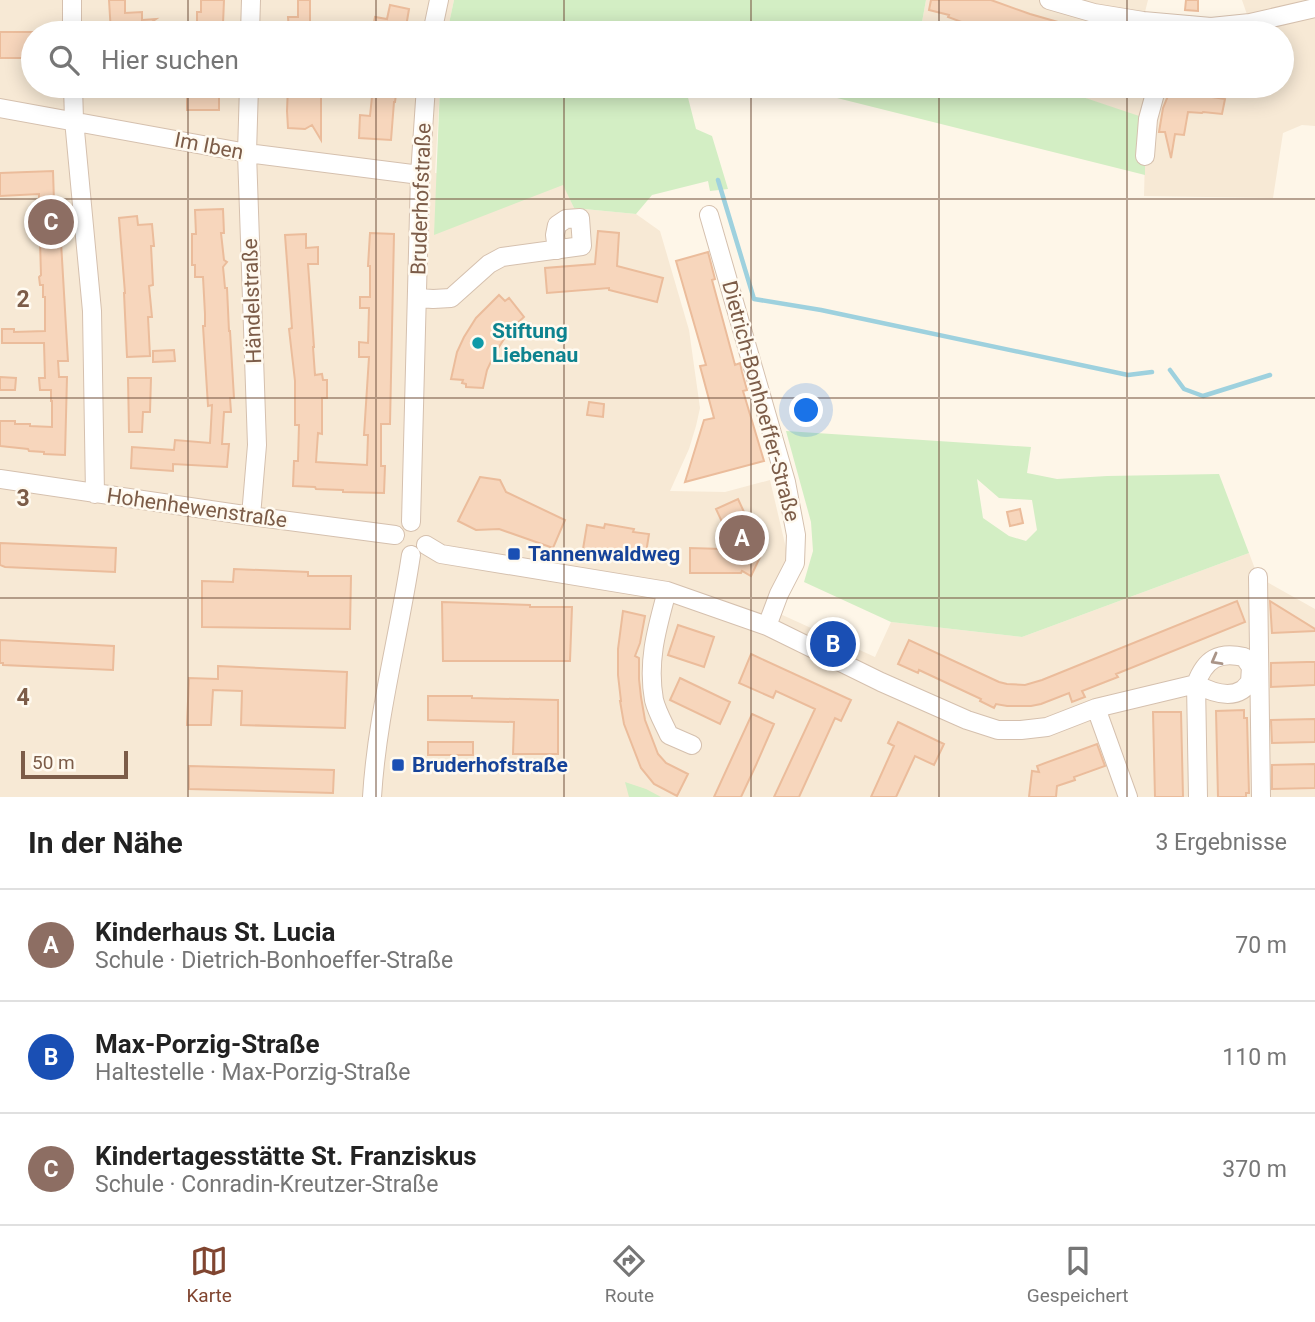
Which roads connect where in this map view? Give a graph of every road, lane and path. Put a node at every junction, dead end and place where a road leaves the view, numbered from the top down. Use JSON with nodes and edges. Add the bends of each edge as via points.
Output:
{"nodes":[{"id":1,"x":72,"y":0,"type":"edge"},
{"id":2,"x":251,"y":0,"type":"edge"},
{"id":3,"x":439,"y":0,"type":"edge"},
{"id":4,"x":1049,"y":0,"type":"edge"},
{"id":5,"x":1315,"y":8,"type":"edge"},
{"id":6,"x":72,"y":21,"type":"edge"},
{"id":7,"x":250,"y":21,"type":"edge"},
{"id":8,"x":435,"y":21,"type":"edge"},
{"id":9,"x":1134,"y":21,"type":"edge"},
{"id":10,"x":1259,"y":21,"type":"edge"},
{"id":11,"x":73,"y":98,"type":"edge"},
{"id":12,"x":249,"y":98,"type":"edge"},
{"id":13,"x":425,"y":98,"type":"edge"},
{"id":14,"x":1154,"y":98,"type":"edge"},
{"id":15,"x":0,"y":108,"type":"edge"},
{"id":16,"x":74,"y":120,"type":"junction"},
{"id":17,"x":247,"y":153,"type":"junction"},
{"id":18,"x":1145,"y":156,"type":"dead end"},
{"id":19,"x":420,"y":175,"type":"junction"},
{"id":20,"x":709,"y":215,"type":"dead end"},
{"id":21,"x":557,"y":250,"type":"dead end"},
{"id":22,"x":418,"y":298,"type":"junction"},
{"id":23,"x":0,"y":479,"type":"edge"},
{"id":24,"x":94,"y":494,"type":"junction"},
{"id":25,"x":251,"y":516,"type":"junction"},
{"id":26,"x":411,"y":522,"type":"junction"},
{"id":27,"x":395,"y":536,"type":"junction"},
{"id":28,"x":418,"y":550,"type":"junction"},
{"id":29,"x":1258,"y":577,"type":"dead end"},
{"id":30,"x":667,"y":591,"type":"junction"},
{"id":31,"x":767,"y":626,"type":"junction"},
{"id":32,"x":1255,"y":683,"type":"junction"},
{"id":33,"x":1196,"y":684,"type":"junction"},
{"id":34,"x":1096,"y":708,"type":"junction"},
{"id":35,"x":692,"y":745,"type":"dead end"},
{"id":36,"x":372,"y":797,"type":"edge"},
{"id":37,"x":1128,"y":797,"type":"edge"},
{"id":38,"x":1198,"y":797,"type":"edge"},
{"id":39,"x":1261,"y":797,"type":"edge"}],
"edges":[{"from":1,"to":6,"type":"street"},
{"from":2,"to":7,"type":"street"},
{"from":3,"to":8,"type":"street"},
{"from":4,"to":9,"type":"street"},
{"from":5,"to":10,"type":"street"},
{"from":11,"to":16,"type":"street"},
{"from":12,"to":17,"type":"street","name":"Händelstraße"},
{"from":13,"to":19,"type":"street","name":"Bruderhofstraße"},
{"from":14,"to":18,"type":"street"},
{"from":15,"to":16,"type":"street","name":"Im Iben"},
{"from":16,"to":17,"type":"street","name":"Im Iben"},
{"from":16,"to":24,"type":"street","via":[[92,311]]},
{"from":17,"to":19,"type":"street","name":"Im Iben"},
{"from":17,"to":25,"type":"street","name":"Händelstraße","via":[[257,445]]},
{"from":19,"to":22,"type":"street","name":"Bruderhofstraße"},
{"from":20,"to":31,"type":"street","name":"Dietrich-Bonhoeffer-Straße","via":[[786,482],[796,535],[795,563]]},
{"from":21,"to":22,"type":"street","via":[[502,257],[451,298]]},
{"from":22,"to":26,"type":"street","name":"Bruderhofstraße"},
{"from":23,"to":24,"type":"street","name":"Hohenhewenstraße"},
{"from":24,"to":25,"type":"street","name":"Hohenhewenstraße"},
{"from":25,"to":27,"type":"street","name":"Hohenhewenstraße"},
{"from":26,"to":27,"type":"street","via":[[398,528]]},
{"from":26,"to":28,"type":"street","via":[[426,533]]},
{"from":27,"to":28,"type":"street","via":[[404,553]]},
{"from":28,"to":30,"type":"street"},
{"from":28,"to":36,"type":"street","via":[[380,722]]},
{"from":29,"to":32,"type":"street"},
{"from":30,"to":31,"type":"street"},
{"from":30,"to":35,"type":"street","via":[[651,661],[654,701],[669,735]]},
{"from":31,"to":34,"type":"street","via":[[967,720],[998,730],[1047,727]]},
{"from":32,"to":33,"type":"street","via":[[1231,693]]},
{"from":32,"to":33,"type":"street","one_way":true,"via":[[1244,657],[1230,654],[1209,662]]},
{"from":32,"to":39,"type":"street"},
{"from":33,"to":34,"type":"street"},
{"from":33,"to":38,"type":"street"},
{"from":34,"to":37,"type":"street"}]}
